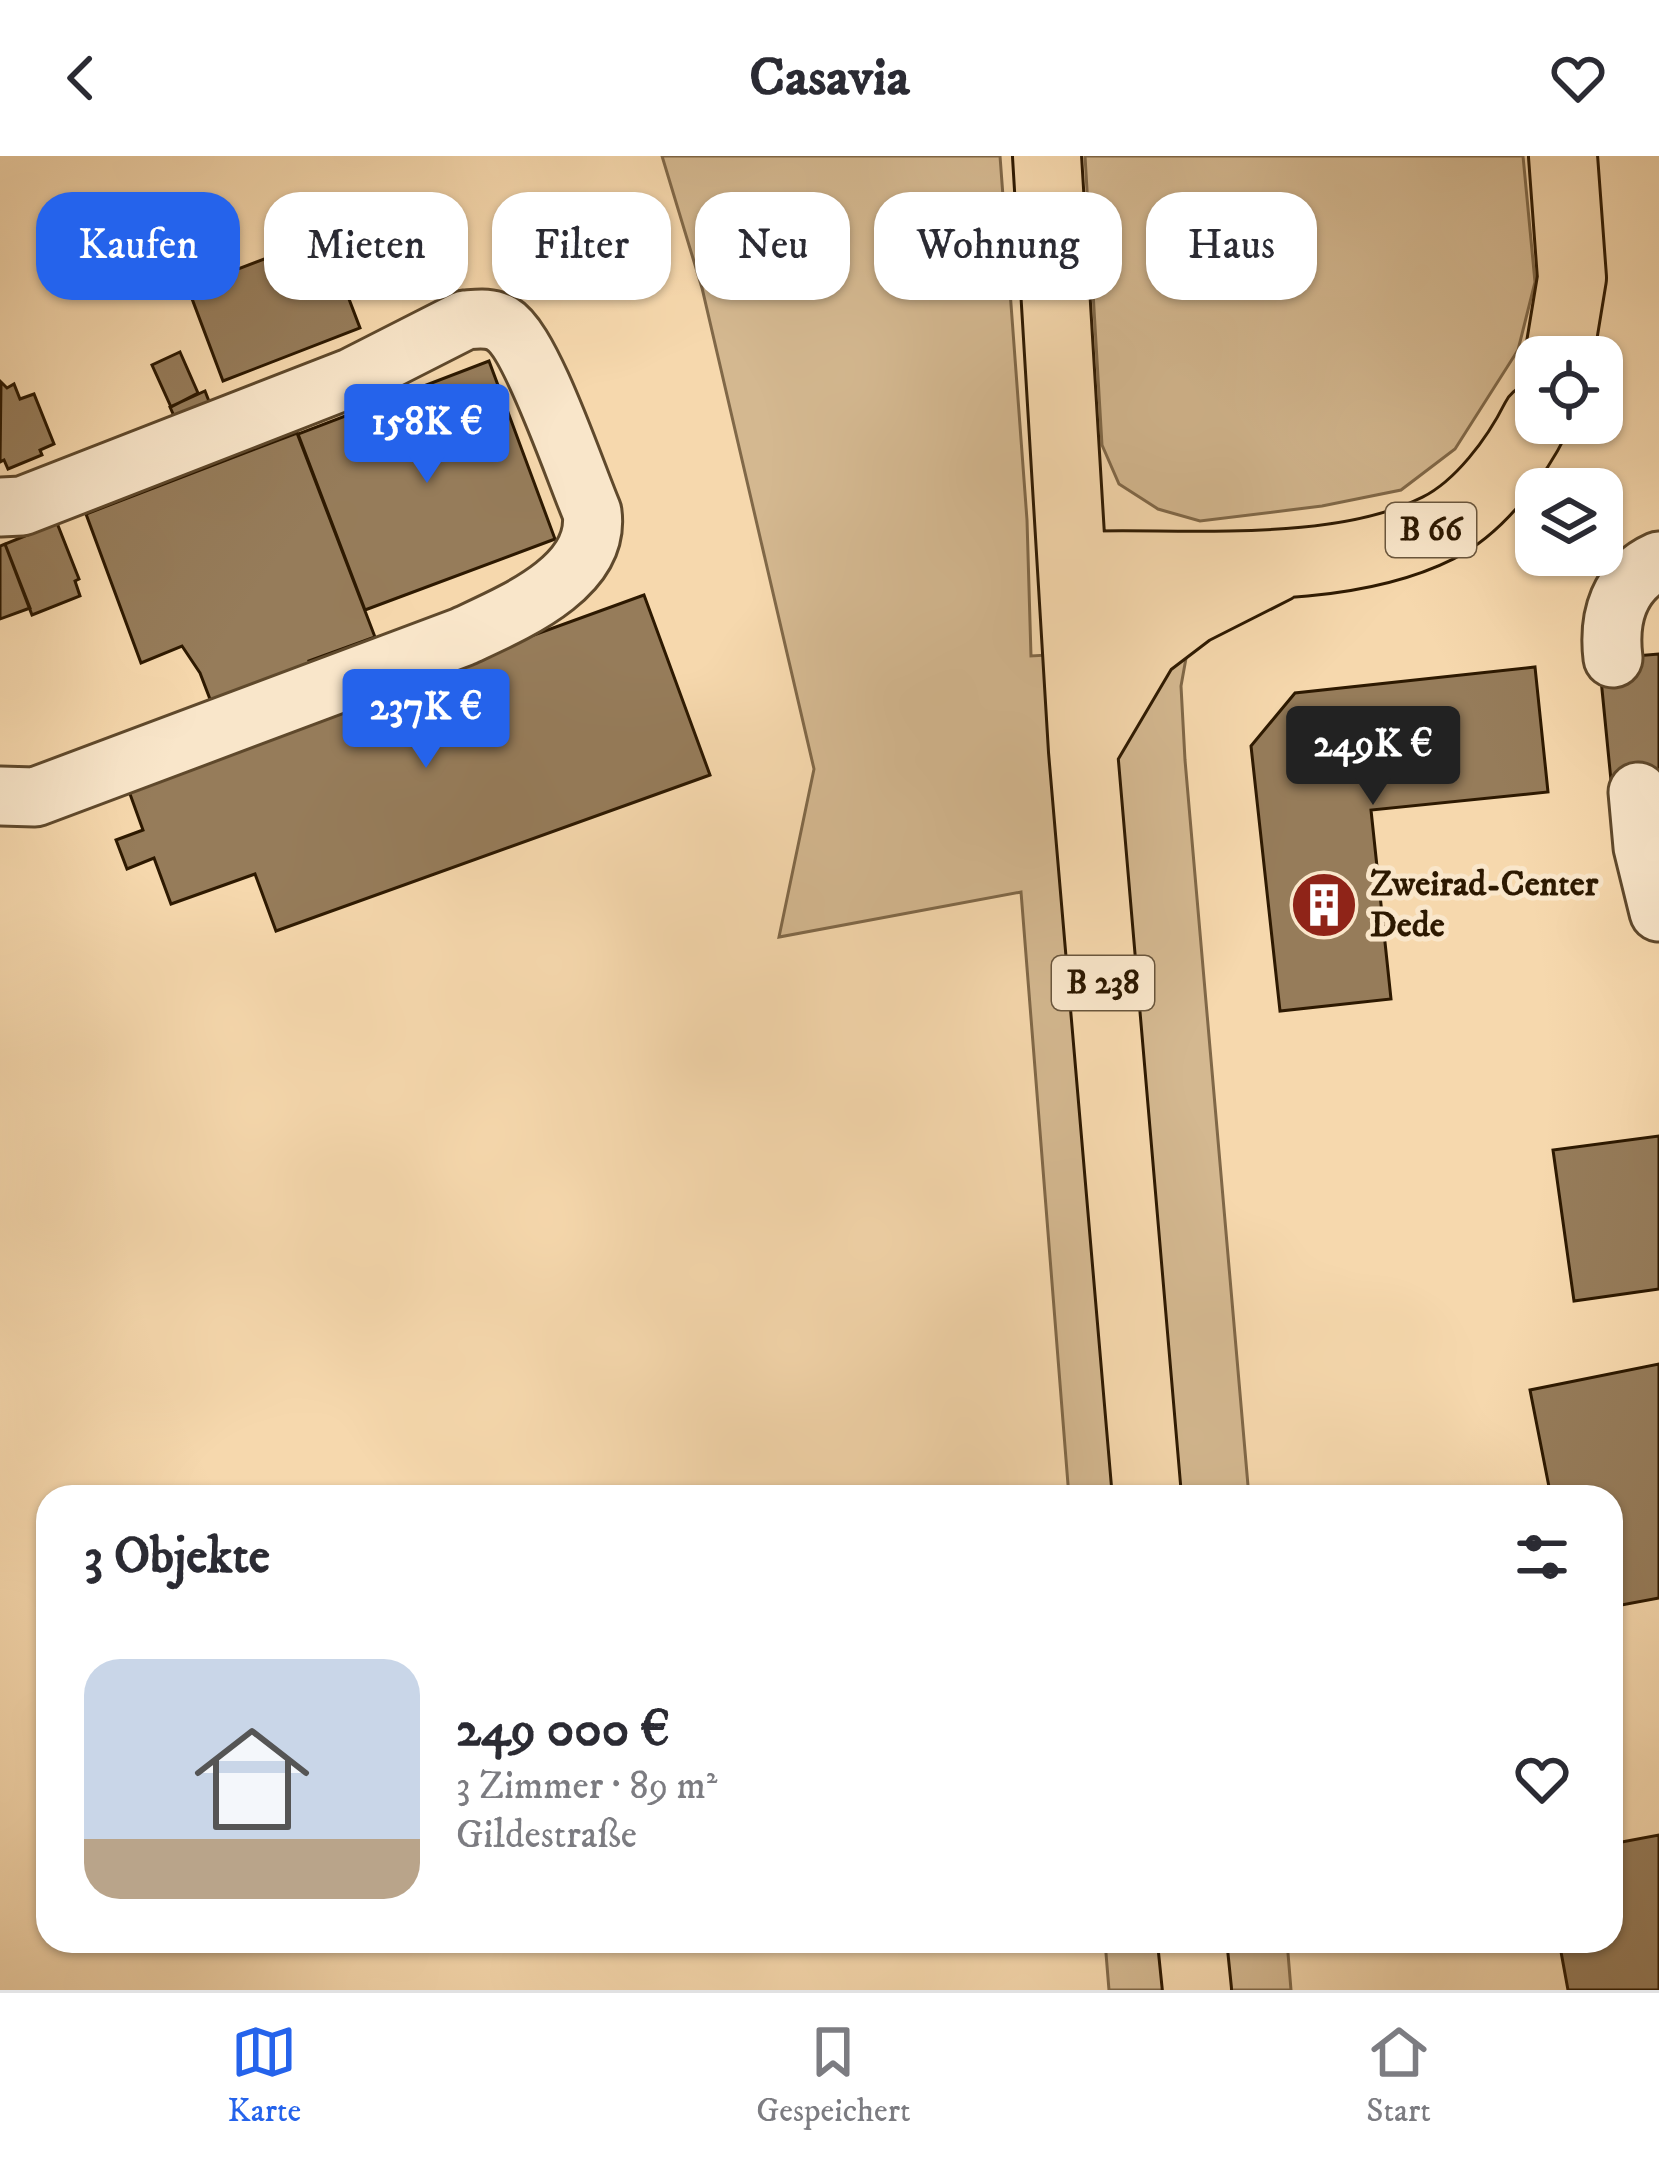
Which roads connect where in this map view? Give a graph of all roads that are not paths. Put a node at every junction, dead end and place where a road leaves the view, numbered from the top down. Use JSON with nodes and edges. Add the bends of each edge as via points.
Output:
{"nodes":[{"id":1,"x":1047,"y":156,"type":"edge"},
{"id":2,"x":1563,"y":156,"type":"edge"},
{"id":3,"x":1562,"y":336,"type":"edge"},
{"id":4,"x":1518,"y":444,"type":"edge"},
{"id":5,"x":0,"y":507,"type":"edge"},
{"id":6,"x":1659,"y":561,"type":"edge"},
{"id":7,"x":1279,"y":567,"type":"junction"},
{"id":8,"x":1073,"y":590,"type":"junction"},
{"id":9,"x":1191,"y":611,"type":"junction"},
{"id":10,"x":1613,"y":658,"type":"dead end"},
{"id":11,"x":1083,"y":751,"type":"junction"},
{"id":12,"x":1638,"y":793,"type":"dead end"},
{"id":13,"x":0,"y":796,"type":"edge"},
{"id":14,"x":1647,"y":923,"type":"edge"},
{"id":15,"x":1146,"y":1485,"type":"edge"},
{"id":16,"x":1193,"y":1953,"type":"edge"},
{"id":17,"x":1196,"y":1990,"type":"edge"}],
"edges":[{"from":1,"to":8,"type":"main road","number":"B 238"},
{"from":2,"to":3,"type":"main road","via":[[1572,278]]},
{"from":4,"to":7,"type":"main road","number":"B 66","via":[[1491,484],[1440,527]]},
{"from":5,"to":13,"type":"lane","via":[[110,472],[485,318],[503,324],[528,358],[594,529],[565,576],[462,637],[35,797]]},
{"from":6,"to":10,"type":"lane","via":[[1636,574],[1616,603]]},
{"from":7,"to":8,"type":"main road","number":"B 66","via":[[1174,562]]},
{"from":7,"to":9,"type":"main road","number":"B 66"},
{"from":8,"to":9,"type":"main road","number":"B 66"},
{"from":8,"to":11,"type":"main road","number":"B 238"},
{"from":9,"to":11,"type":"main road","number":"B 66","via":[[1145,646]]},
{"from":11,"to":15,"type":"main road","number":"B 238"},
{"from":12,"to":14,"type":"lane"},
{"from":16,"to":17,"type":"main road"}]}
